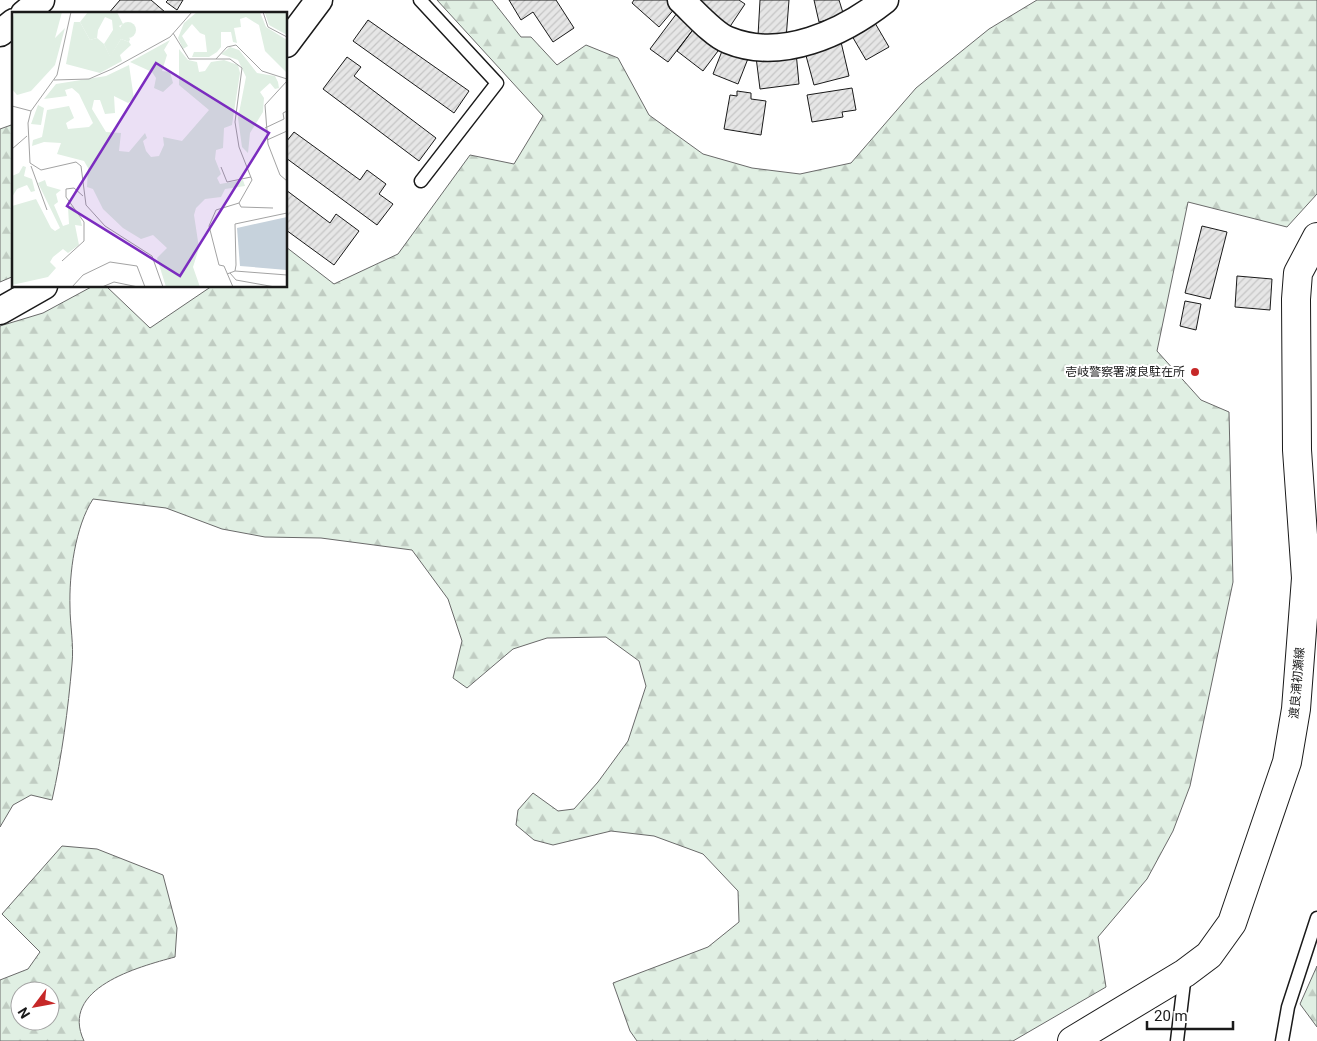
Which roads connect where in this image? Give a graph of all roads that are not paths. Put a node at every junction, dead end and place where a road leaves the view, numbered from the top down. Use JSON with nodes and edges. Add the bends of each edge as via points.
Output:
{"nodes":[{"id":1,"x":41,"y":0,"type":"edge"},
{"id":2,"x":320,"y":0,"type":"edge"},
{"id":3,"x":420,"y":0,"type":"edge"},
{"id":4,"x":682,"y":0,"type":"edge"},
{"id":5,"x":885,"y":0,"type":"edge"},
{"id":6,"x":26,"y":12,"type":"edge"},
{"id":7,"x":12,"y":24,"type":"edge"},
{"id":8,"x":0,"y":33,"type":"edge"},
{"id":9,"x":288,"y":41,"type":"edge"},
{"id":10,"x":420,"y":181,"type":"dead end"},
{"id":11,"x":1317,"y":237,"type":"edge"},
{"id":12,"x":40,"y":288,"type":"edge"},
{"id":13,"x":0,"y":311,"type":"edge"},
{"id":14,"x":1317,"y":918,"type":"edge"},
{"id":15,"x":1185,"y":973,"type":"junction"},
{"id":16,"x":1072,"y":1041,"type":"edge"},
{"id":17,"x":1177,"y":1041,"type":"edge"},
{"id":18,"x":1282,"y":1041,"type":"edge"}],
"edges":[{"from":1,"to":6,"type":"street"},
{"from":2,"to":9,"type":"street"},
{"from":3,"to":10,"type":"lane","via":[[497,82]]},
{"from":4,"to":5,"type":"street","via":[[727,40],[777,49],[832,32],[864,17]]},
{"from":7,"to":8,"type":"street"},
{"from":11,"to":15,"type":"main road","name":"渡良浦初瀬線","via":[[1298,273],[1296,299],[1298,450],[1306,578],[1296,708],[1288,762],[1232,923],[1209,955]]},
{"from":12,"to":13,"type":"street"},
{"from":14,"to":18,"type":"lane","via":[[1288,1007]]},
{"from":15,"to":16,"type":"main road","name":"渡良浦初瀬線"},
{"from":15,"to":17,"type":"lane"}]}
